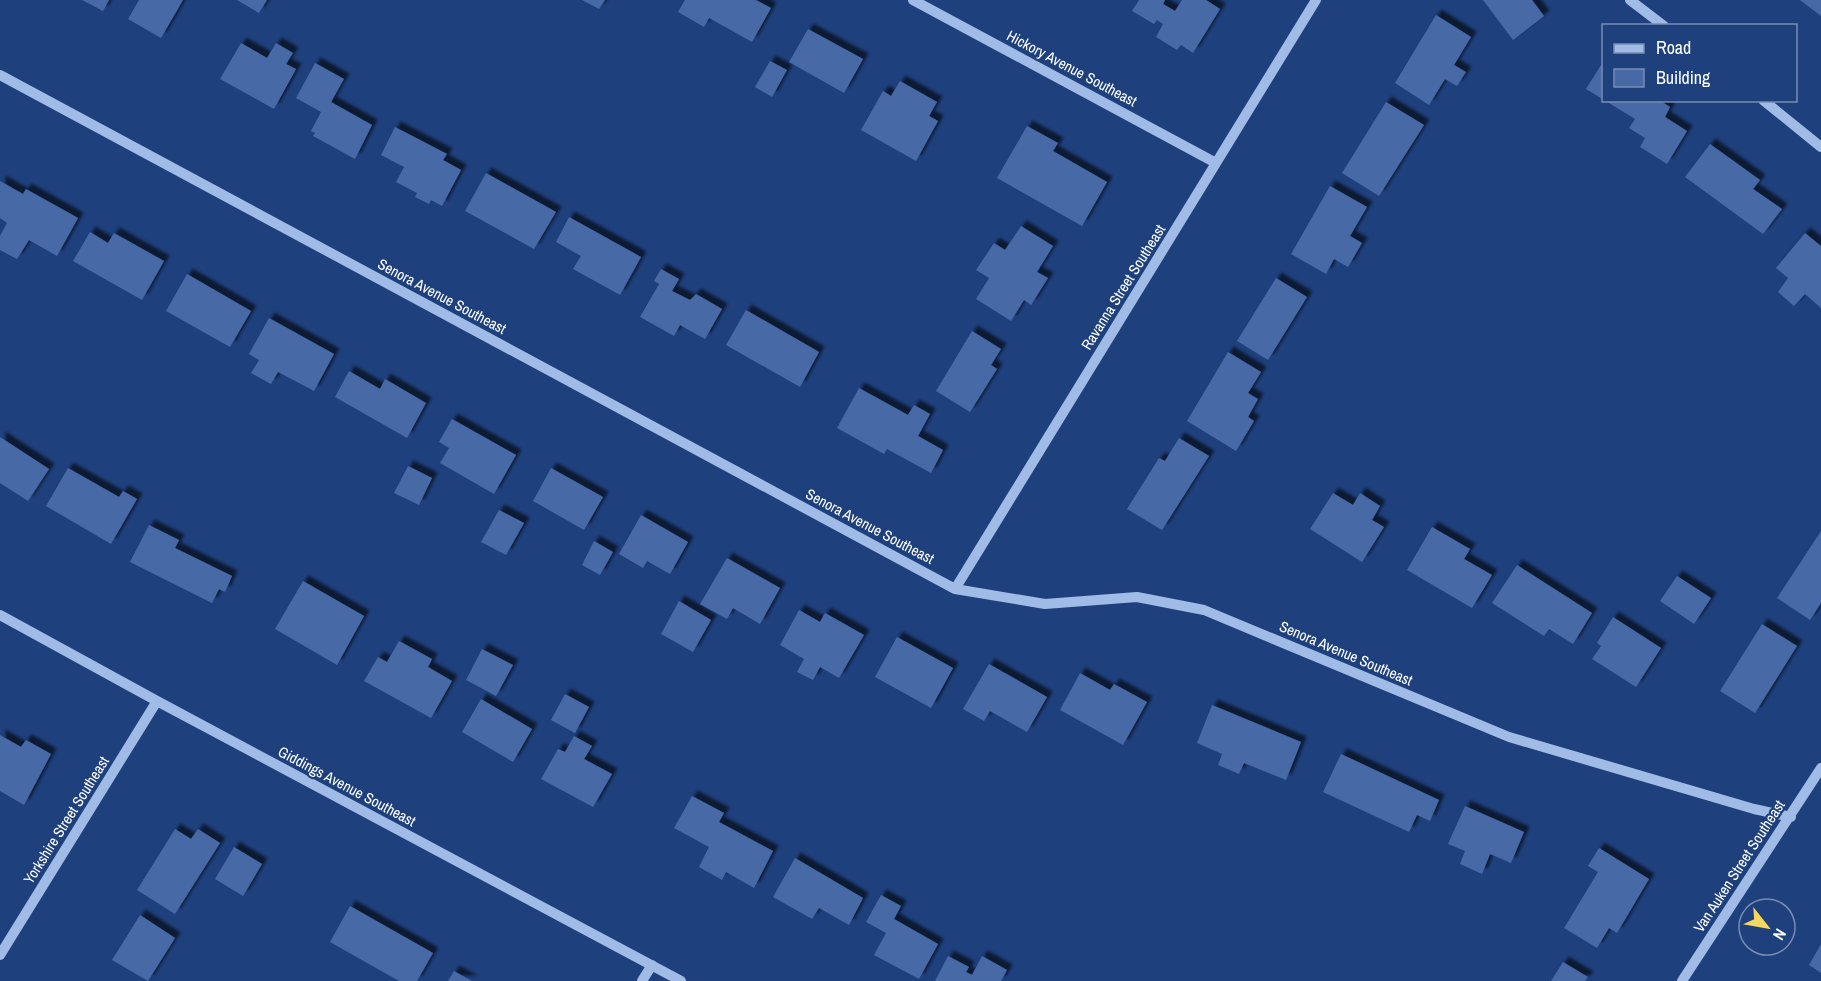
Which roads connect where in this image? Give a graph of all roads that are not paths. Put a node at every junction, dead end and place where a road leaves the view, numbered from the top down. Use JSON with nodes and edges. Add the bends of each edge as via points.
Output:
{"nodes":[{"id":1,"x":913,"y":0,"type":"edge"},
{"id":2,"x":1316,"y":0,"type":"edge"},
{"id":3,"x":1630,"y":0,"type":"edge"},
{"id":4,"x":1661,"y":24,"type":"edge"},
{"id":5,"x":0,"y":75,"type":"edge"},
{"id":6,"x":1765,"y":102,"type":"edge"},
{"id":7,"x":1821,"y":147,"type":"edge"},
{"id":8,"x":1216,"y":163,"type":"junction"},
{"id":9,"x":955,"y":589,"type":"junction"},
{"id":10,"x":0,"y":615,"type":"edge"},
{"id":11,"x":157,"y":701,"type":"junction"},
{"id":12,"x":1821,"y":768,"type":"edge"},
{"id":13,"x":1791,"y":817,"type":"junction"},
{"id":14,"x":0,"y":955,"type":"edge"},
{"id":15,"x":652,"y":965,"type":"junction"},
{"id":16,"x":642,"y":981,"type":"edge"},
{"id":17,"x":681,"y":981,"type":"edge"},
{"id":18,"x":1683,"y":981,"type":"edge"}],
"edges":[{"from":1,"to":8,"type":"street","name":"Hickory Avenue Southeast"},
{"from":2,"to":8,"type":"street","name":"Ravanna Street Southeast"},
{"from":3,"to":4,"type":"street"},
{"from":5,"to":9,"type":"street","name":"Senora Avenue Southeast"},
{"from":6,"to":7,"type":"street"},
{"from":8,"to":9,"type":"street","name":"Ravanna Street Southeast"},
{"from":9,"to":13,"type":"street","name":"Senora Avenue Southeast","via":[[1045,604],[1137,597],[1204,610],[1509,737]]},
{"from":10,"to":11,"type":"street","name":"Giddings Avenue Southeast"},
{"from":11,"to":14,"type":"street","name":"Yorkshire Street Southeast"},
{"from":11,"to":15,"type":"street","name":"Giddings Avenue Southeast"},
{"from":12,"to":13,"type":"street","name":"Van Auken Street Southeast"},
{"from":13,"to":18,"type":"street","name":"Van Auken Street Southeast"},
{"from":15,"to":16,"type":"street"},
{"from":15,"to":17,"type":"street","name":"Giddings Avenue Southeast"}]}
